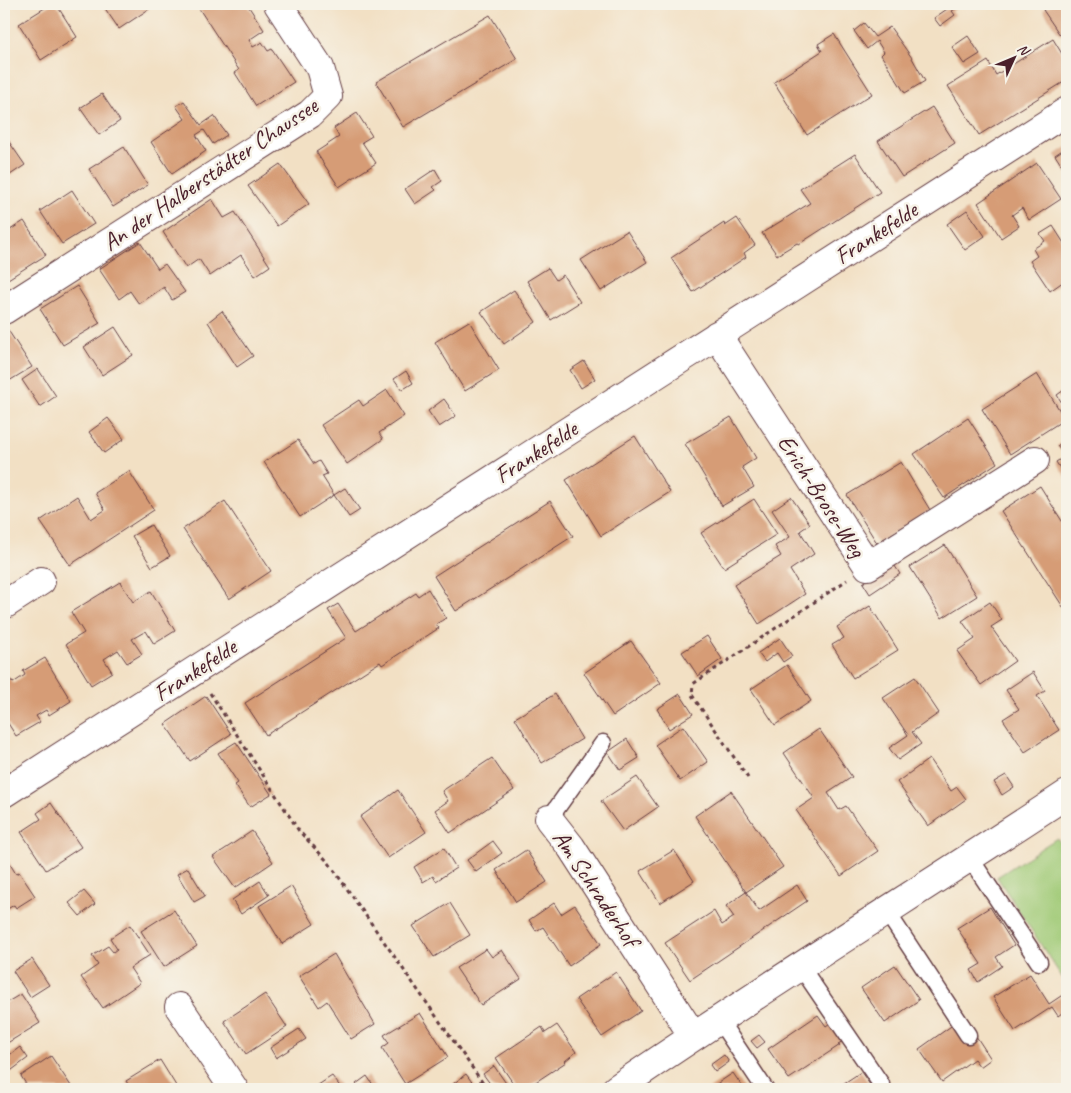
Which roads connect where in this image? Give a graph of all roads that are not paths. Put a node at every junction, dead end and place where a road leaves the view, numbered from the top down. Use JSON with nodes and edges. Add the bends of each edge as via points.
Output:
{"nodes":[{"id":1,"x":278,"y":4,"type":"edge"},
{"id":2,"x":1067,"y":110,"type":"edge"},
{"id":3,"x":4,"y":310,"type":"edge"},
{"id":4,"x":717,"y":335,"type":"junction"},
{"id":5,"x":1035,"y":460,"type":"dead end"},
{"id":6,"x":42,"y":581,"type":"dead end"},
{"id":7,"x":4,"y":605,"type":"edge"},
{"id":8,"x":602,"y":743,"type":"dead end"},
{"id":9,"x":4,"y":793,"type":"edge"},
{"id":10,"x":1067,"y":794,"type":"edge"},
{"id":11,"x":549,"y":819,"type":"joint"},
{"id":12,"x":970,"y":858,"type":"junction"},
{"id":13,"x":887,"y":912,"type":"junction"},
{"id":14,"x":1038,"y":962,"type":"dead end"},
{"id":15,"x":801,"y":967,"type":"junction"},
{"id":16,"x":179,"y":1007,"type":"dead end"},
{"id":17,"x":719,"y":1020,"type":"junction"},
{"id":18,"x":968,"y":1035,"type":"dead end"},
{"id":19,"x":694,"y":1036,"type":"junction"},
{"id":20,"x":881,"y":1084,"type":"dead end"},
{"id":21,"x":234,"y":1089,"type":"edge"},
{"id":22,"x":616,"y":1089,"type":"edge"},
{"id":23,"x":765,"y":1089,"type":"edge"}],
"edges":[{"from":1,"to":3,"type":"street","name":"An der Halberstädter Chaussee","via":[[320,68],[328,96],[310,114]]},
{"from":2,"to":4,"type":"street","name":"Frankefelde"},
{"from":4,"to":5,"type":"street","name":"Erich-Brose-Weg","via":[[868,566]]},
{"from":4,"to":9,"type":"street","name":"Frankefelde"},
{"from":6,"to":7,"type":"street"},
{"from":8,"to":11,"type":"lane","name":"Am Schraderhof"},
{"from":10,"to":12,"type":"street"},
{"from":11,"to":19,"type":"street","name":"Am Schraderhof","via":[[571,847]]},
{"from":12,"to":13,"type":"street"},
{"from":12,"to":14,"type":"lane"},
{"from":13,"to":15,"type":"street"},
{"from":13,"to":18,"type":"lane"},
{"from":15,"to":17,"type":"street"},
{"from":15,"to":20,"type":"lane"},
{"from":16,"to":21,"type":"street"},
{"from":17,"to":19,"type":"street"},
{"from":17,"to":23,"type":"lane"},
{"from":19,"to":22,"type":"street"}]}
